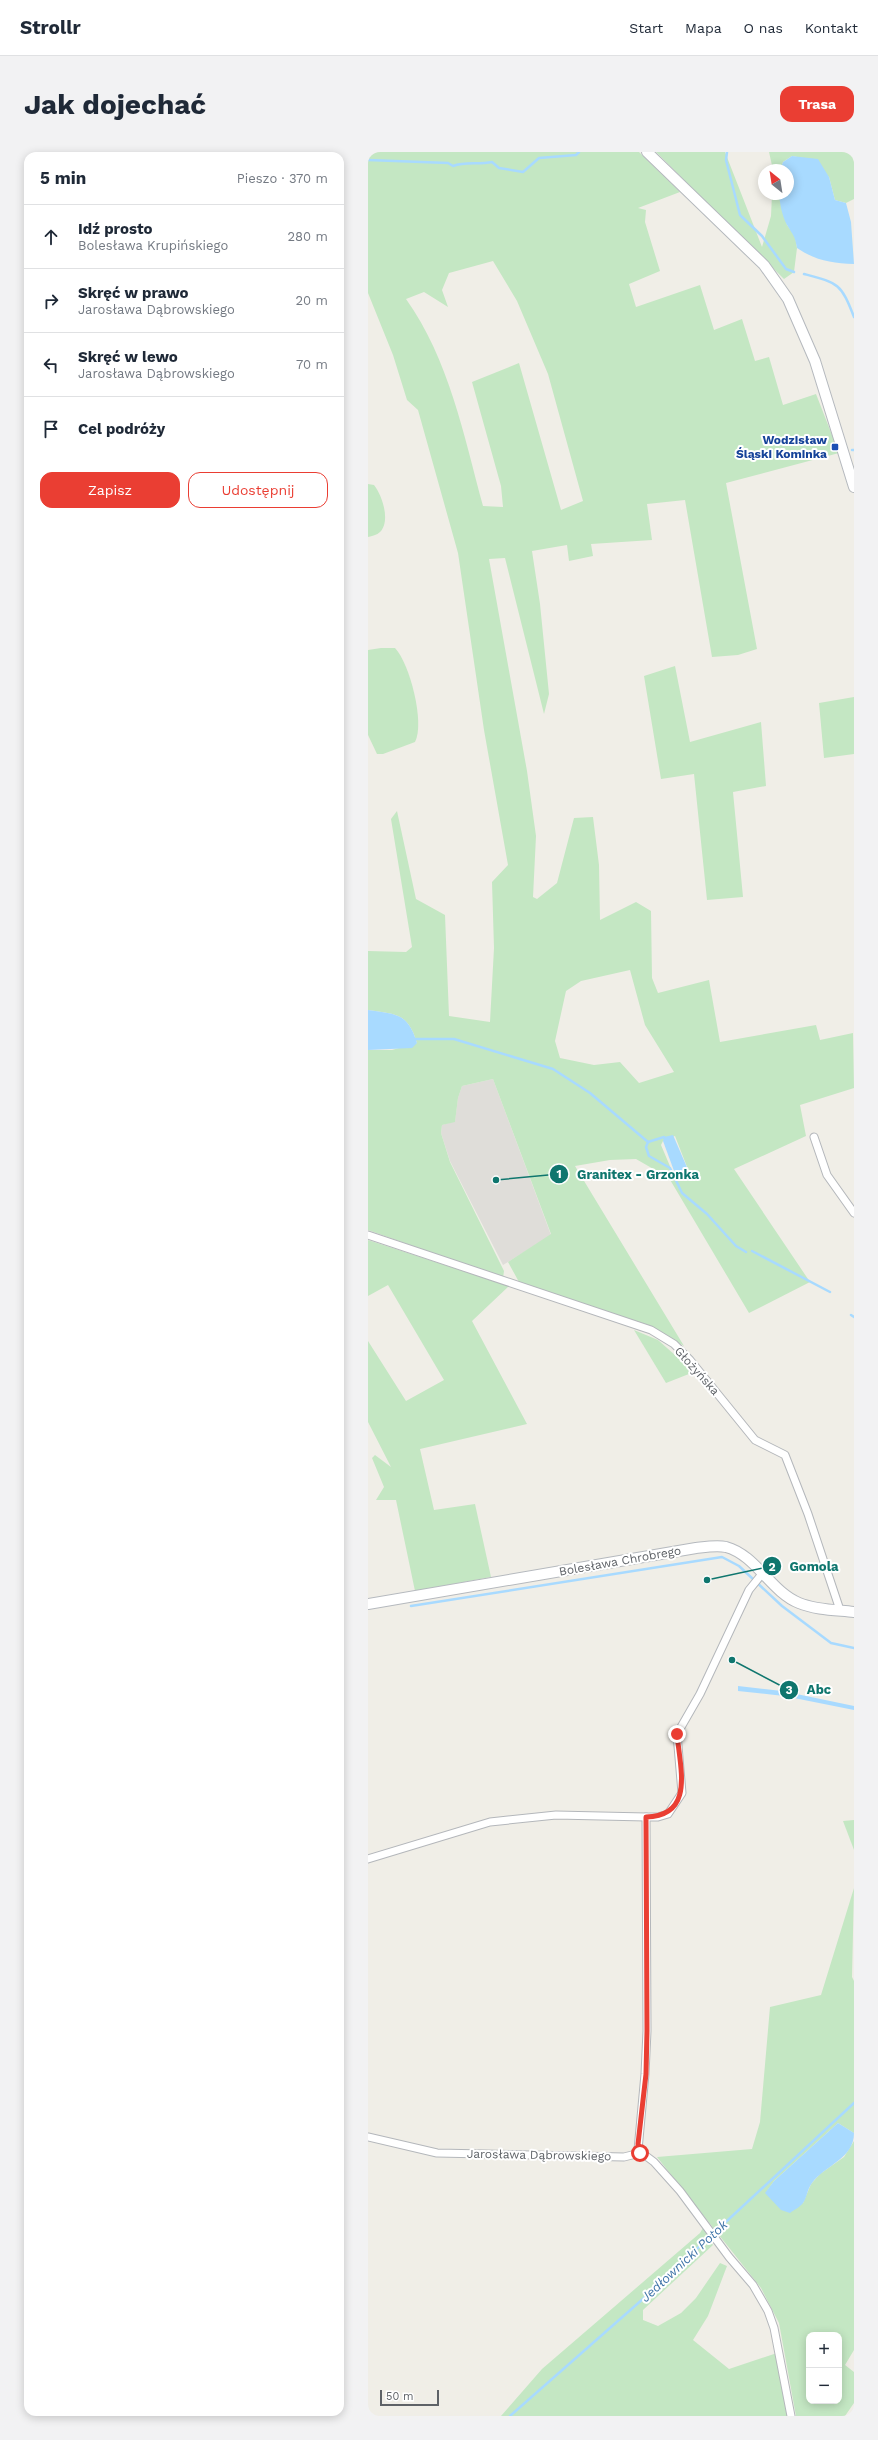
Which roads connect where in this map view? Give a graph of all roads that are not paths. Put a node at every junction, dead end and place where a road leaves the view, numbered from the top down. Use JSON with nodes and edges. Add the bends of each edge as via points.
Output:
{"nodes":[{"id":1,"x":647,"y":152,"type":"edge"},
{"id":2,"x":854,"y":487,"type":"edge"},
{"id":3,"x":814,"y":1137,"type":"dead end"},
{"id":4,"x":854,"y":1213,"type":"edge"},
{"id":5,"x":368,"y":1235,"type":"edge"},
{"id":6,"x":758,"y":1579,"type":"junction"},
{"id":7,"x":368,"y":1604,"type":"edge"},
{"id":8,"x":840,"y":1610,"type":"junction"},
{"id":9,"x":854,"y":1612,"type":"edge"},
{"id":10,"x":646,"y":1817,"type":"junction"},
{"id":11,"x":368,"y":1859,"type":"edge"},
{"id":12,"x":368,"y":2137,"type":"edge"},
{"id":13,"x":640,"y":2153,"type":"junction"},
{"id":14,"x":791,"y":2416,"type":"edge"}],
"edges":[{"from":1,"to":2,"type":"street","via":[[764,265],[788,299],[815,361]]},
{"from":3,"to":4,"type":"street","via":[[827,1175]]},
{"from":5,"to":8,"type":"street","name":"Głożyńska","via":[[651,1330],[674,1344],[755,1440],[785,1455]]},
{"from":6,"to":7,"type":"street","name":"Bolesława Chrobrego","via":[[743,1556],[728,1548],[696,1548]]},
{"from":6,"to":8,"type":"street","name":"Bolesława Chrobrego","via":[[799,1603]]},
{"from":6,"to":10,"type":"street","via":[[749,1590],[700,1694],[677,1734],[682,1793],[668,1814]]},
{"from":8,"to":9,"type":"street","name":"Bolesława Chrobrego"},
{"from":10,"to":11,"type":"street","via":[[556,1815],[490,1822]]},
{"from":10,"to":13,"type":"street","via":[[647,2031],[646,2074],[638,2144]]},
{"from":12,"to":13,"type":"street","name":"Jarosława Dąbrowskiego","via":[[437,2152],[624,2157]]},
{"from":13,"to":14,"type":"street","via":[[654,2162],[753,2284],[768,2311],[778,2345]]}]}
